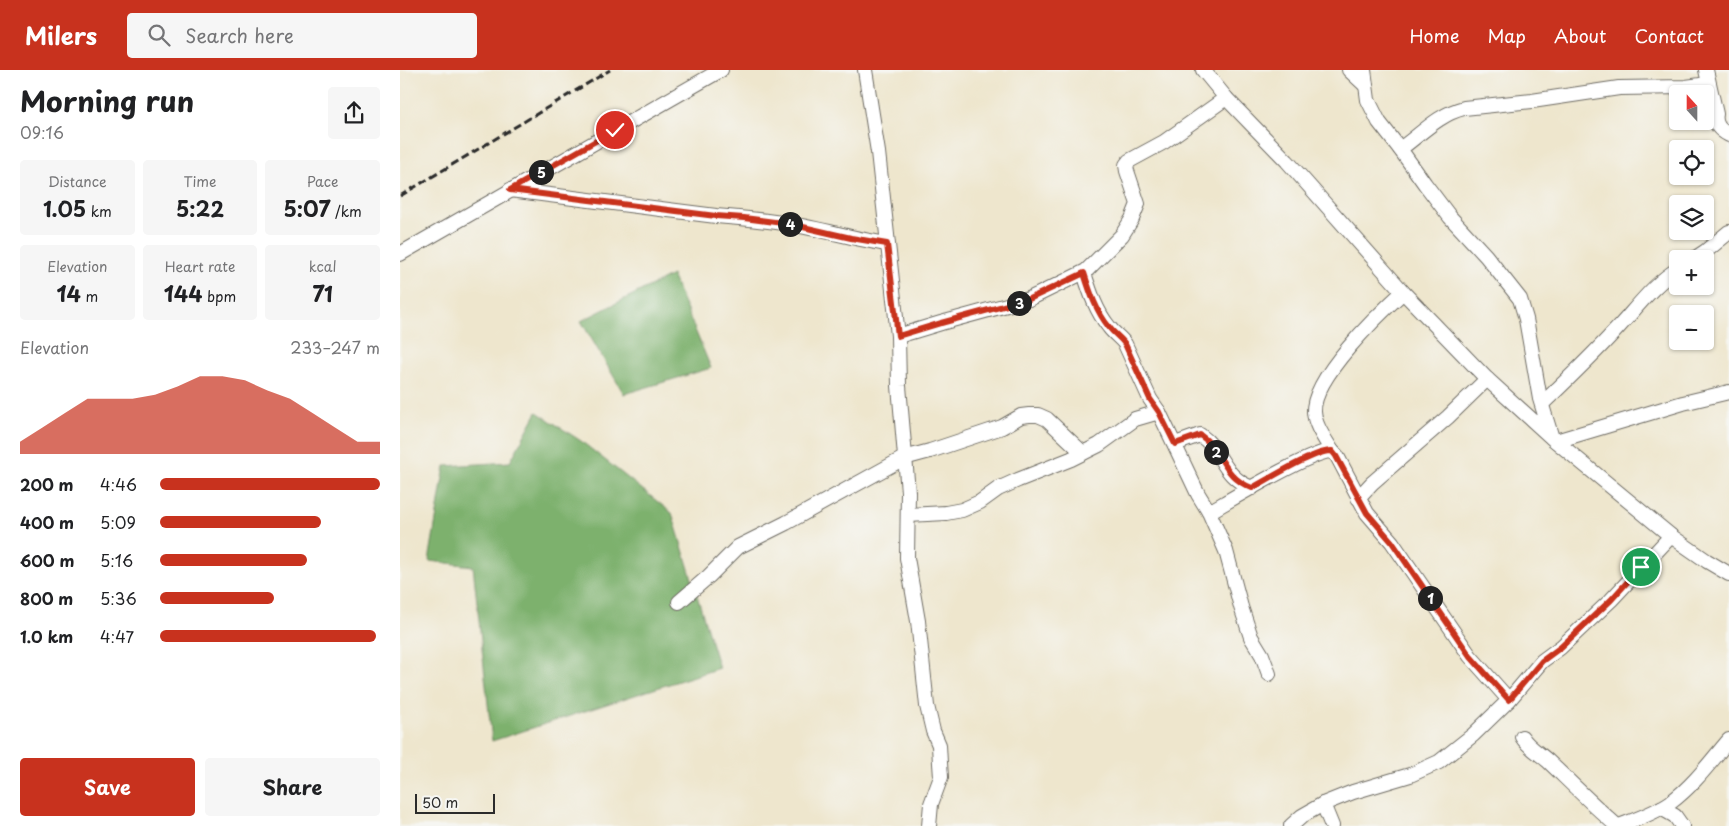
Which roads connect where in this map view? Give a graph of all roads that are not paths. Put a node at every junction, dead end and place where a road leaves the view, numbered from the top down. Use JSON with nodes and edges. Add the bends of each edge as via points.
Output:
{"nodes":[{"id":1,"x":720,"y":70,"type":"edge"},
{"id":2,"x":864,"y":70,"type":"edge"},
{"id":3,"x":1350,"y":70,"type":"edge"},
{"id":4,"x":1364,"y":70,"type":"edge"},
{"id":5,"x":1706,"y":70,"type":"edge"},
{"id":6,"x":1213,"y":73,"type":"edge"},
{"id":7,"x":1365,"y":84,"type":"junction"},
{"id":8,"x":1708,"y":84,"type":"junction"},
{"id":9,"x":1226,"y":98,"type":"junction"},
{"id":10,"x":1729,"y":135,"type":"edge"},
{"id":11,"x":1400,"y":148,"type":"junction"},
{"id":12,"x":510,"y":190,"type":"junction"},
{"id":13,"x":1729,"y":232,"type":"edge"},
{"id":14,"x":887,"y":244,"type":"junction"},
{"id":15,"x":1707,"y":250,"type":"edge"},
{"id":16,"x":400,"y":254,"type":"edge"},
{"id":17,"x":1084,"y":273,"type":"junction"},
{"id":18,"x":1669,"y":275,"type":"edge"},
{"id":19,"x":1402,"y":292,"type":"junction"},
{"id":20,"x":898,"y":336,"type":"junction"},
{"id":21,"x":1487,"y":379,"type":"junction"},
{"id":22,"x":1729,"y":392,"type":"edge"},
{"id":23,"x":1542,"y":404,"type":"junction"},
{"id":24,"x":1159,"y":412,"type":"junction"},
{"id":25,"x":1554,"y":440,"type":"junction"},
{"id":26,"x":1175,"y":444,"type":"junction"},
{"id":27,"x":1332,"y":451,"type":"junction"},
{"id":28,"x":1083,"y":453,"type":"junction"},
{"id":29,"x":904,"y":458,"type":"junction"},
{"id":30,"x":1252,"y":488,"type":"junction"},
{"id":31,"x":1358,"y":498,"type":"junction"},
{"id":32,"x":1209,"y":512,"type":"junction"},
{"id":33,"x":908,"y":515,"type":"junction"},
{"id":34,"x":1671,"y":536,"type":"junction"},
{"id":35,"x":1729,"y":574,"type":"edge"},
{"id":36,"x":679,"y":602,"type":"dead end"},
{"id":37,"x":1269,"y":674,"type":"dead end"},
{"id":38,"x":1509,"y":700,"type":"junction"},
{"id":39,"x":1522,"y":737,"type":"dead end"},
{"id":40,"x":1729,"y":740,"type":"edge"},
{"id":41,"x":1323,"y":804,"type":"junction"},
{"id":42,"x":1661,"y":808,"type":"junction"},
{"id":43,"x":929,"y":826,"type":"edge"},
{"id":44,"x":1291,"y":826,"type":"edge"},
{"id":45,"x":1332,"y":826,"type":"edge"},
{"id":46,"x":1618,"y":826,"type":"edge"},
{"id":47,"x":1682,"y":826,"type":"edge"}],
"edges":[{"from":1,"to":12,"type":"street"},
{"from":2,"to":14,"type":"street","via":[[878,152]]},
{"from":3,"to":7,"type":"street"},
{"from":4,"to":7,"type":"street"},
{"from":5,"to":8,"type":"street"},
{"from":6,"to":9,"type":"street"},
{"from":7,"to":11,"type":"street","via":[[1368,100],[1379,122]]},
{"from":8,"to":10,"type":"street","via":[[1715,119],[1720,130]]},
{"from":8,"to":11,"type":"street","via":[[1686,88],[1619,88],[1464,108],[1446,116]]},
{"from":9,"to":17,"type":"street","via":[[1164,142],[1129,161],[1127,171],[1138,204],[1132,219],[1122,235]]},
{"from":9,"to":19,"type":"street","via":[[1287,161]]},
{"from":11,"to":23,"type":"street","via":[[1450,217],[1520,299]]},
{"from":12,"to":14,"type":"street","via":[[790,224]]},
{"from":12,"to":16,"type":"street"},
{"from":13,"to":15,"type":"street"},
{"from":14,"to":20,"type":"street"},
{"from":17,"to":20,"type":"street","via":[[1029,299]]},
{"from":17,"to":24,"type":"street","via":[[1103,319],[1125,344]]},
{"from":18,"to":23,"type":"street"},
{"from":19,"to":21,"type":"street"},
{"from":19,"to":27,"type":"street","via":[[1358,336],[1321,388],[1314,412]]},
{"from":20,"to":29,"type":"street"},
{"from":21,"to":25,"type":"street"},
{"from":21,"to":31,"type":"street"},
{"from":22,"to":25,"type":"street"},
{"from":23,"to":25,"type":"street"},
{"from":24,"to":26,"type":"street"},
{"from":24,"to":28,"type":"street","via":[[1135,419]]},
{"from":25,"to":34,"type":"street"},
{"from":26,"to":30,"type":"street","via":[[1200,435],[1232,476]]},
{"from":26,"to":32,"type":"street"},
{"from":27,"to":30,"type":"street","via":[[1325,451]]},
{"from":27,"to":31,"type":"street"},
{"from":28,"to":29,"type":"street","via":[[1047,419],[1029,415],[1002,427]]},
{"from":28,"to":33,"type":"street","via":[[998,489],[962,510]]},
{"from":29,"to":33,"type":"street"},
{"from":29,"to":36,"type":"street","via":[[786,524],[738,546]]},
{"from":30,"to":32,"type":"street"},
{"from":31,"to":38,"type":"street","via":[[1470,656]]},
{"from":32,"to":37,"type":"street","via":[[1226,552],[1246,622]]},
{"from":33,"to":43,"type":"street","via":[[907,558],[927,706],[939,745],[940,778],[931,804]]},
{"from":34,"to":35,"type":"street"},
{"from":34,"to":38,"type":"street","via":[[1611,600],[1542,661]]},
{"from":38,"to":41,"type":"street","via":[[1439,762]]},
{"from":39,"to":46,"type":"street"},
{"from":40,"to":42,"type":"street","via":[[1694,781]]},
{"from":41,"to":44,"type":"street"},
{"from":41,"to":45,"type":"street"},
{"from":42,"to":46,"type":"street"},
{"from":42,"to":47,"type":"street","via":[[1675,816]]}]}
